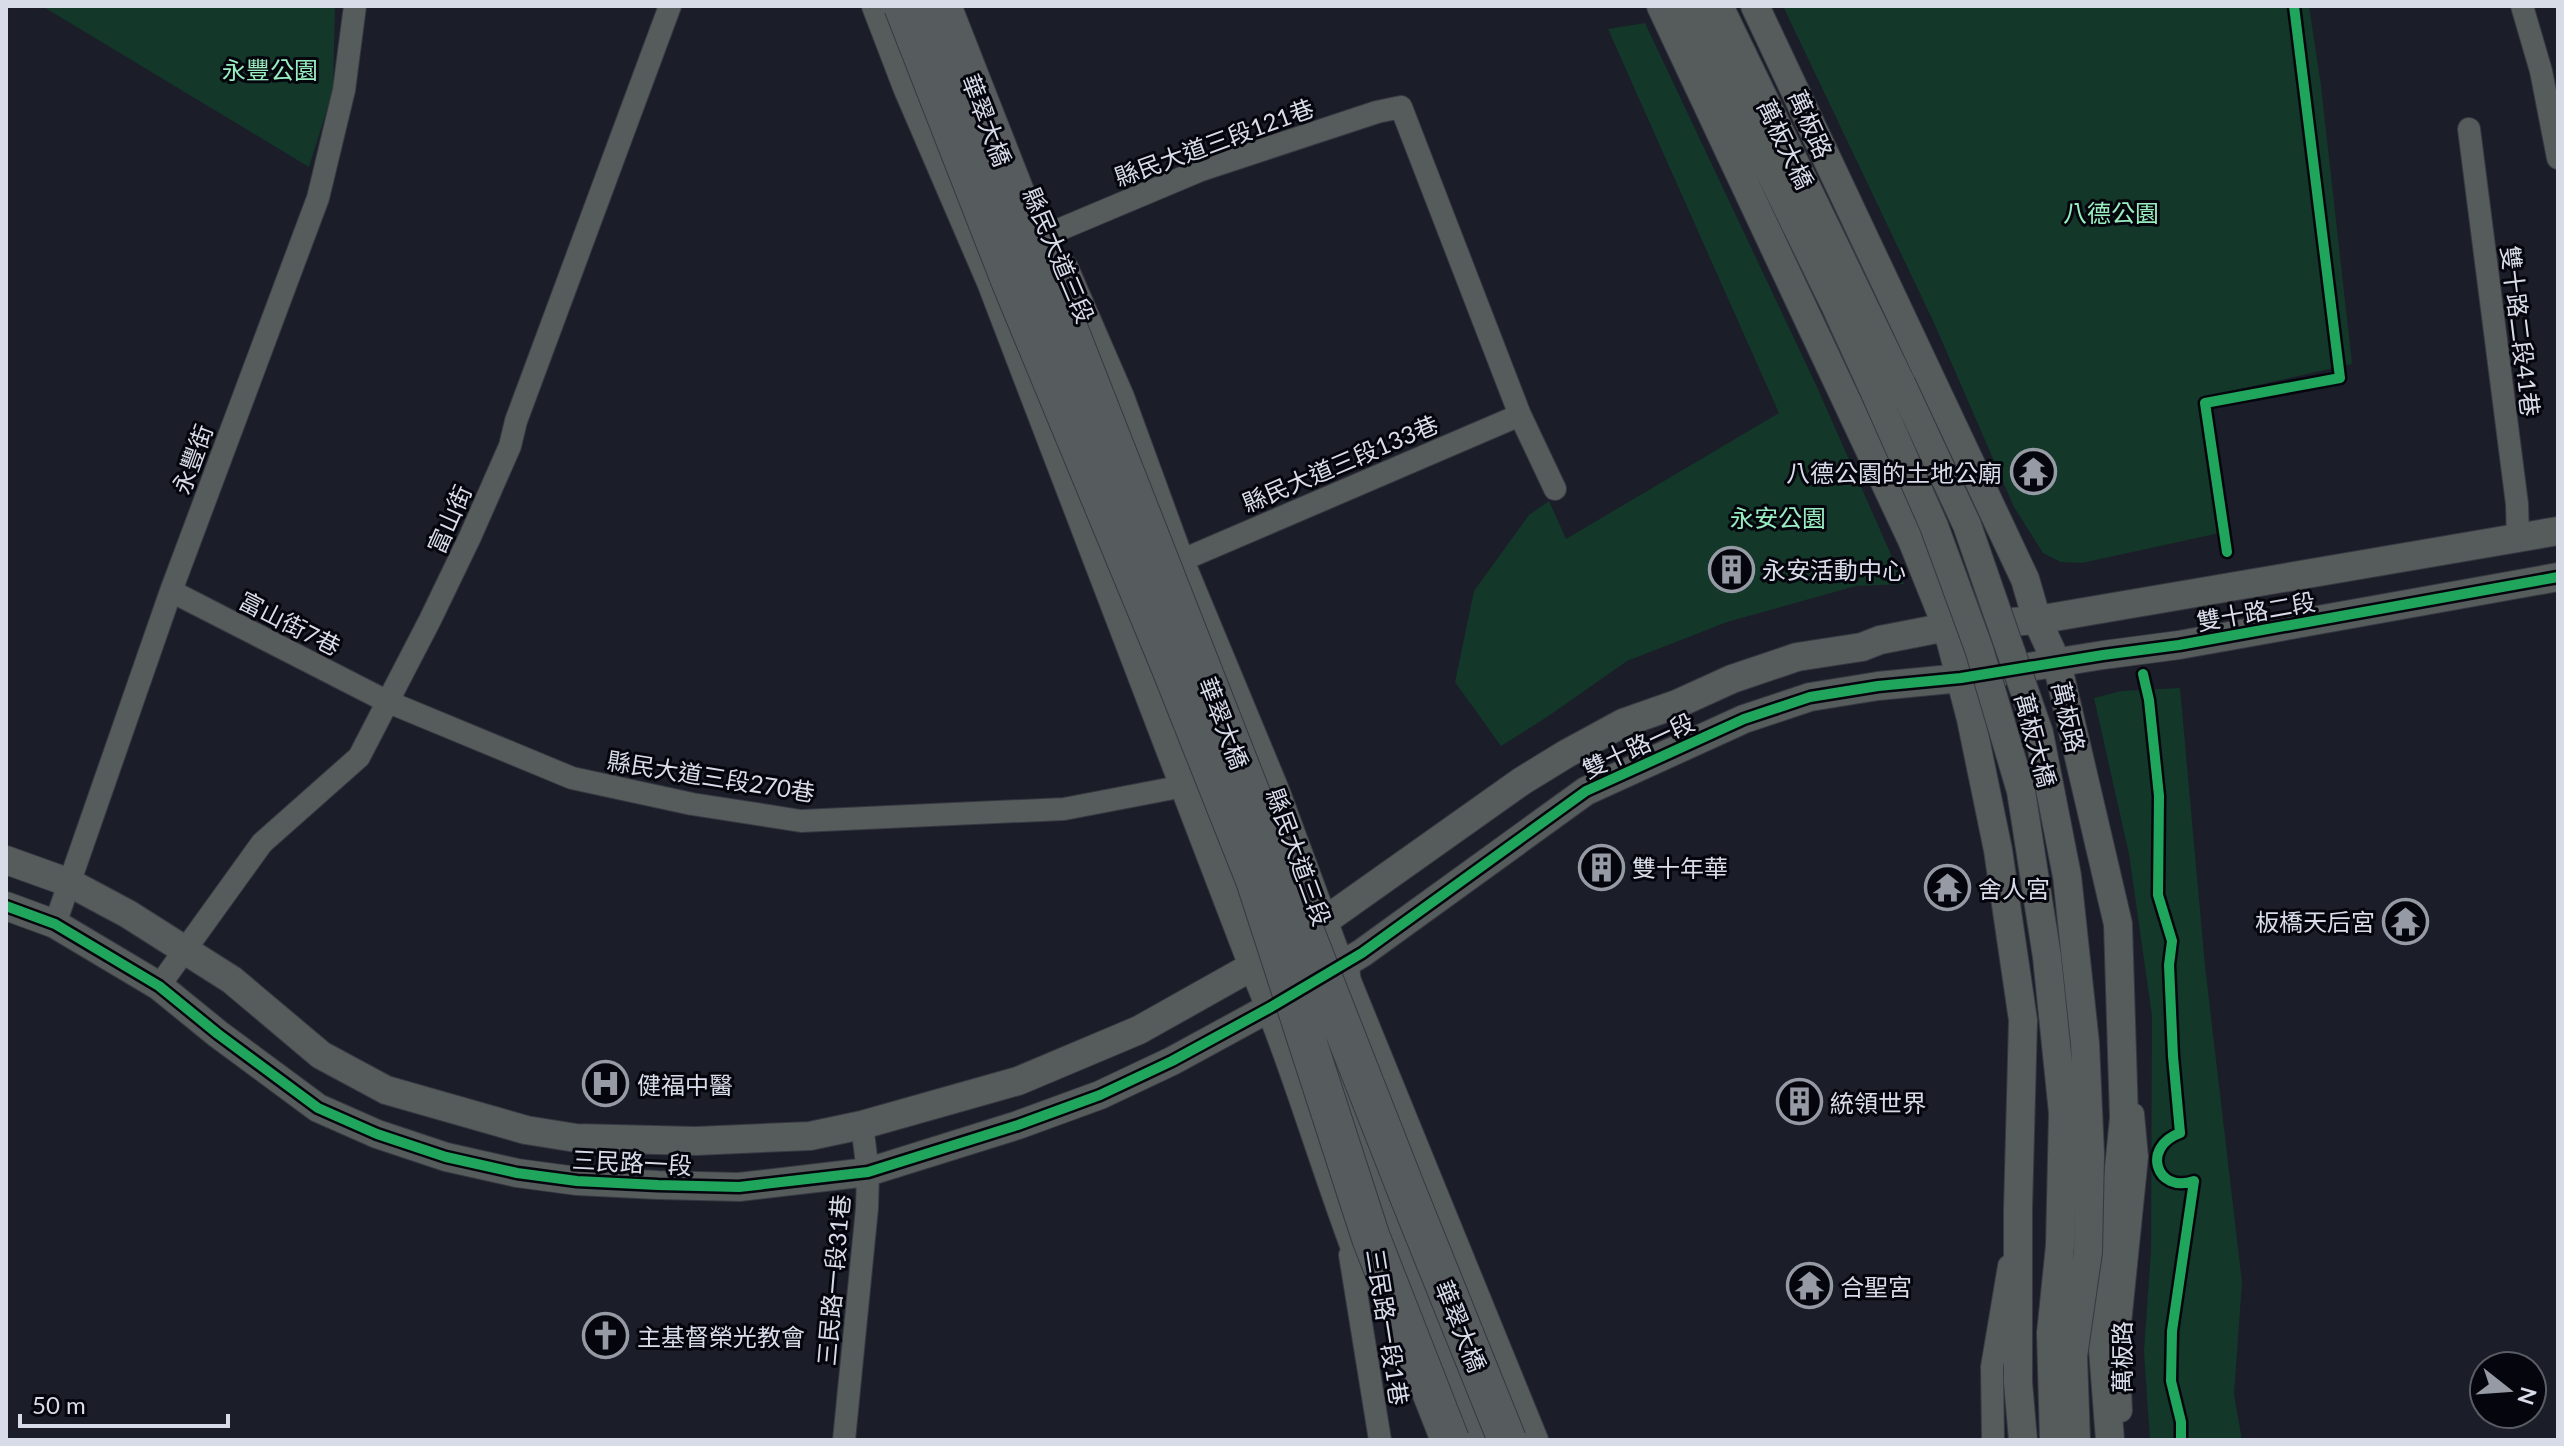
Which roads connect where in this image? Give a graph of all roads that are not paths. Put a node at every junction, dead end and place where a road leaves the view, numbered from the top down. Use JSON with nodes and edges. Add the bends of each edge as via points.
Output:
{"nodes":[{"id":1,"x":355,"y":6,"type":"edge"},
{"id":2,"x":670,"y":6,"type":"edge"},
{"id":3,"x":876,"y":6,"type":"edge"},
{"id":4,"x":903,"y":6,"type":"edge"},
{"id":5,"x":942,"y":6,"type":"edge"},
{"id":6,"x":959,"y":6,"type":"edge"},
{"id":7,"x":1661,"y":6,"type":"edge"},
{"id":8,"x":1689,"y":6,"type":"edge"},
{"id":9,"x":1719,"y":6,"type":"edge"},
{"id":10,"x":1755,"y":6,"type":"edge"},
{"id":11,"x":2522,"y":6,"type":"edge"},
{"id":12,"x":2469,"y":129,"type":"dead end"},
{"id":13,"x":2558,"y":158,"type":"edge"},
{"id":14,"x":1049,"y":234,"type":"junction"},
{"id":15,"x":991,"y":282,"type":"junction"},
{"id":16,"x":1888,"y":389,"type":"junction"},
{"id":17,"x":1520,"y":415,"type":"junction"},
{"id":18,"x":1555,"y":489,"type":"dead end"},
{"id":19,"x":2558,"y":531,"type":"edge"},
{"id":20,"x":2518,"y":539,"type":"junction"},
{"id":21,"x":1180,"y":561,"type":"junction"},
{"id":22,"x":2558,"y":577,"type":"edge"},
{"id":23,"x":171,"y":591,"type":"junction"},
{"id":24,"x":2037,"y":620,"type":"junction"},
{"id":25,"x":1947,"y":627,"type":"junction"},
{"id":26,"x":2057,"y":663,"type":"junction"},
{"id":27,"x":1961,"y":678,"type":"junction"},
{"id":28,"x":386,"y":701,"type":"junction"},
{"id":29,"x":1184,"y":786,"type":"junction"},
{"id":30,"x":1275,"y":790,"type":"junction"},
{"id":31,"x":1993,"y":825,"type":"junction"},
{"id":32,"x":2099,"y":844,"type":"junction"},
{"id":33,"x":6,"y":860,"type":"edge"},
{"id":34,"x":70,"y":883,"type":"junction"},
{"id":35,"x":6,"y":906,"type":"edge"},
{"id":36,"x":1323,"y":922,"type":"junction"},
{"id":37,"x":55,"y":924,"type":"junction"},
{"id":38,"x":2118,"y":924,"type":"junction"},
{"id":39,"x":185,"y":951,"type":"junction"},
{"id":40,"x":1264,"y":959,"type":"junction"},
{"id":41,"x":1340,"y":966,"type":"junction"},
{"id":42,"x":159,"y":986,"type":"junction"},
{"id":43,"x":1281,"y":1001,"type":"junction"},
{"id":44,"x":862,"y":1125,"type":"junction"},
{"id":45,"x":526,"y":1130,"type":"junction"},
{"id":46,"x":868,"y":1172,"type":"junction"},
{"id":47,"x":517,"y":1173,"type":"junction"},
{"id":48,"x":2018,"y":1209,"type":"junction"},
{"id":49,"x":1344,"y":1222,"type":"junction"},
{"id":50,"x":844,"y":1440,"type":"edge"},
{"id":51,"x":1380,"y":1440,"type":"edge"},
{"id":52,"x":1431,"y":1440,"type":"edge"},
{"id":53,"x":1450,"y":1440,"type":"edge"},
{"id":54,"x":1475,"y":1440,"type":"edge"},
{"id":55,"x":1507,"y":1440,"type":"edge"},
{"id":56,"x":1534,"y":1440,"type":"edge"},
{"id":57,"x":1993,"y":1440,"type":"edge"},
{"id":58,"x":2023,"y":1440,"type":"edge"},
{"id":59,"x":2054,"y":1440,"type":"edge"},
{"id":60,"x":2076,"y":1440,"type":"edge"},
{"id":61,"x":2110,"y":1440,"type":"edge"},
{"id":62,"x":2122,"y":1440,"type":"edge"}],
"edges":[{"from":1,"to":23,"type":"street","name":"永豐街","via":[[344,90],[318,198]]},
{"from":2,"to":28,"type":"street","name":"富山街","via":[[510,446],[430,620]]},
{"from":3,"to":15,"type":"street"},
{"from":4,"to":53,"type":"highway","name":"華翠大橋","bridge":true,"via":[[1255,880],[1371,1238]]},
{"from":5,"to":55,"type":"highway","name":"華翠大橋","bridge":true},
{"from":6,"to":14,"type":"street","name":"縣民大道三段"},
{"from":7,"to":25,"type":"street","via":[[1912,540]]},
{"from":8,"to":16,"type":"street","name":"萬板大橋","via":[[1835,305]]},
{"from":9,"to":16,"type":"street","name":"萬板大橋"},
{"from":10,"to":24,"type":"street","name":"萬板路","via":[[2018,564]]},
{"from":11,"to":13,"type":"street"},
{"from":12,"to":20,"type":"street","name":"雙十路二段41巷"},
{"from":14,"to":15,"type":"street","name":"縣民大道三段121巷"},
{"from":14,"to":17,"type":"street","name":"縣民大道三段121巷","via":[[1201,170],[1401,107]]},
{"from":14,"to":21,"type":"street","name":"縣民大道三段","via":[[1120,397]]},
{"from":15,"to":29,"type":"street"},
{"from":16,"to":59,"type":"street","name":"萬板大橋","bridge":true,"via":[[1979,649],[2021,791],[2047,957],[2063,1113],[2060,1246],[2051,1333]]},
{"from":16,"to":60,"type":"street","name":"萬板大橋","bridge":true,"via":[[1967,525],[2039,733],[2067,876],[2085,1043],[2090,1154],[2088,1252],[2073,1356]]},
{"from":17,"to":18,"type":"street"},
{"from":17,"to":21,"type":"street","name":"縣民大道三段133巷"},
{"from":19,"to":20,"type":"street","name":"雙十路二段"},
{"from":20,"to":24,"type":"street","name":"雙十路二段"},
{"from":21,"to":30,"type":"street","name":"縣民大道三段"},
{"from":22,"to":26,"type":"street","name":"雙十路二段"},
{"from":23,"to":28,"type":"street","name":"富山街7巷"},
{"from":23,"to":34,"type":"street","name":"永豐街"},
{"from":24,"to":25,"type":"street","name":"雙十路二段"},
{"from":24,"to":26,"type":"street","name":"萬板路"},
{"from":25,"to":27,"type":"street"},
{"from":25,"to":36,"type":"street","name":"雙十路一段","via":[[1797,657],[1623,723],[1522,781]]},
{"from":26,"to":27,"type":"street","name":"雙十路二段"},
{"from":26,"to":32,"type":"street","name":"萬板路"},
{"from":27,"to":31,"type":"street"},
{"from":27,"to":41,"type":"street","name":"雙十路一段","via":[[1810,697],[1665,753],[1586,791]]},
{"from":28,"to":29,"type":"street","name":"縣民大道三段270巷","via":[[572,778],[801,821],[1064,809]]},
{"from":28,"to":39,"type":"street","name":"富山街","via":[[359,757],[262,843]]},
{"from":29,"to":30,"type":"street","via":[[1229,767],[1252,768]]},
{"from":29,"to":40,"type":"street"},
{"from":30,"to":36,"type":"street","name":"縣民大道三段"},
{"from":31,"to":32,"type":"street","via":[[2057,802]]},
{"from":31,"to":48,"type":"street","via":[[2023,1020]]},
{"from":32,"to":38,"type":"street","name":"萬板路"},
{"from":33,"to":34,"type":"street","name":"三民路一段"},
{"from":34,"to":37,"type":"street","name":"永豐街"},
{"from":34,"to":39,"type":"street","name":"三民路一段"},
{"from":35,"to":37,"type":"street","name":"三民路一段"},
{"from":36,"to":40,"type":"street","name":"雙十路一段"},
{"from":36,"to":41,"type":"street","name":"縣民大道三段"},
{"from":37,"to":42,"type":"street","name":"三民路一段"},
{"from":38,"to":61,"type":"street","via":[[2124,1118],[2102,1337]]},
{"from":38,"to":62,"type":"street","name":"萬板路","via":[[2137,1157],[2118,1343]]},
{"from":39,"to":42,"type":"street","name":"富山街"},
{"from":39,"to":45,"type":"street","name":"三民路一段","via":[[232,980],[321,1055],[386,1090]]},
{"from":40,"to":43,"type":"street"},
{"from":40,"to":44,"type":"street","name":"三民路一段","via":[[1139,1030],[1018,1081]]},
{"from":41,"to":43,"type":"street","name":"雙十路一段"},
{"from":41,"to":54,"type":"highway","via":[[1342,1056],[1370,1171]]},
{"from":41,"to":56,"type":"street","name":"縣民大道三段"},
{"from":42,"to":47,"type":"street","name":"三民路一段","via":[[318,1108],[446,1157]]},
{"from":43,"to":46,"type":"street","name":"三民路一段","via":[[1100,1095]]},
{"from":43,"to":49,"type":"street"},
{"from":44,"to":45,"type":"street","name":"三民路一段","via":[[810,1136],[696,1141],[576,1138]]},
{"from":44,"to":46,"type":"street","name":"三民路一段31巷"},
{"from":45,"to":47,"type":"street"},
{"from":46,"to":47,"type":"street","name":"三民路一段","via":[[739,1187],[577,1181]]},
{"from":46,"to":50,"type":"street","name":"三民路一段31巷"},
{"from":48,"to":57,"type":"street","via":[[1992,1367]]},
{"from":48,"to":58,"type":"street"},
{"from":49,"to":51,"type":"street","name":"三民路一段1巷"},
{"from":49,"to":52,"type":"street"}]}
